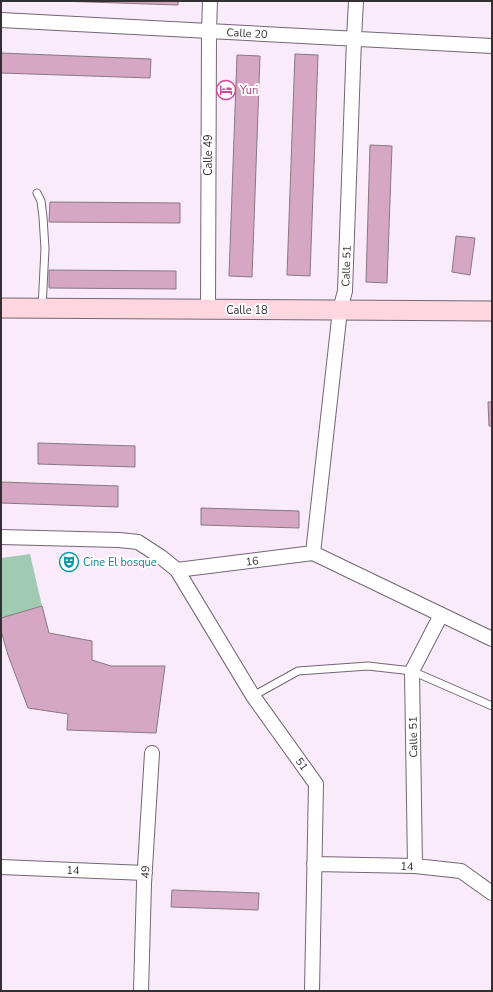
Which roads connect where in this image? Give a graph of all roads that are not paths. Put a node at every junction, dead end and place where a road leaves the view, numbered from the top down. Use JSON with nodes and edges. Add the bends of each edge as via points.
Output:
{"nodes":[{"id":1,"x":210,"y":1,"type":"edge"},
{"id":2,"x":356,"y":1,"type":"edge"},
{"id":3,"x":1,"y":20,"type":"edge"},
{"id":4,"x":209,"y":31,"type":"junction"},
{"id":5,"x":354,"y":39,"type":"junction"},
{"id":6,"x":492,"y":46,"type":"edge"},
{"id":7,"x":37,"y":193,"type":"dead end"},
{"id":8,"x":1,"y":308,"type":"edge"},
{"id":9,"x":42,"y":308,"type":"junction"},
{"id":10,"x":208,"y":309,"type":"junction"},
{"id":11,"x":340,"y":310,"type":"junction"},
{"id":12,"x":492,"y":311,"type":"edge"},
{"id":13,"x":1,"y":537,"type":"edge"},
{"id":14,"x":313,"y":554,"type":"junction"},
{"id":15,"x":177,"y":570,"type":"junction"},
{"id":16,"x":441,"y":614,"type":"junction"},
{"id":17,"x":492,"y":639,"type":"edge"},
{"id":18,"x":412,"y":671,"type":"junction"},
{"id":19,"x":253,"y":696,"type":"junction"},
{"id":20,"x":492,"y":706,"type":"edge"},
{"id":21,"x":152,"y":753,"type":"dead end"},
{"id":22,"x":314,"y":864,"type":"junction"},
{"id":23,"x":415,"y":866,"type":"junction"},
{"id":24,"x":1,"y":868,"type":"edge"},
{"id":25,"x":145,"y":873,"type":"junction"},
{"id":26,"x":492,"y":893,"type":"edge"},
{"id":27,"x":141,"y":991,"type":"edge"},
{"id":28,"x":312,"y":991,"type":"edge"}],
"edges":[{"from":1,"to":4,"type":"street","name":"Calle 49"},
{"from":2,"to":5,"type":"street","name":"Calle 51"},
{"from":3,"to":4,"type":"street","name":"Calle 20"},
{"from":4,"to":5,"type":"street","name":"Calle 20"},
{"from":4,"to":10,"type":"street","name":"Calle 49"},
{"from":5,"to":6,"type":"street","name":"Calle 20"},
{"from":5,"to":11,"type":"street","name":"Calle 51","via":[[345,291]]},
{"from":7,"to":9,"type":"lane","via":[[42,206],[45,249]]},
{"from":8,"to":9,"type":"street","name":"Calle 18"},
{"from":9,"to":10,"type":"street","name":"Calle 18"},
{"from":10,"to":11,"type":"street","name":"Calle 18"},
{"from":11,"to":12,"type":"street","name":"Calle 18"},
{"from":11,"to":14,"type":"street","name":"Calle 51"},
{"from":13,"to":15,"type":"street","via":[[138,542]]},
{"from":14,"to":15,"type":"street","name":"16"},
{"from":14,"to":16,"type":"street"},
{"from":15,"to":19,"type":"street","name":"51"},
{"from":16,"to":17,"type":"street"},
{"from":16,"to":18,"type":"street","name":"Calle 51"},
{"from":18,"to":19,"type":"lane","via":[[368,666],[298,671]]},
{"from":18,"to":20,"type":"lane"},
{"from":18,"to":23,"type":"street","name":"Calle 51"},
{"from":19,"to":22,"type":"street","name":"51","via":[[316,784]]},
{"from":21,"to":25,"type":"street","name":"49"},
{"from":22,"to":23,"type":"street","name":"14"},
{"from":22,"to":28,"type":"street","name":"51"},
{"from":23,"to":26,"type":"street","name":"14","via":[[461,871]]},
{"from":24,"to":25,"type":"street","name":"14"},
{"from":25,"to":27,"type":"street","name":"49"}]}
